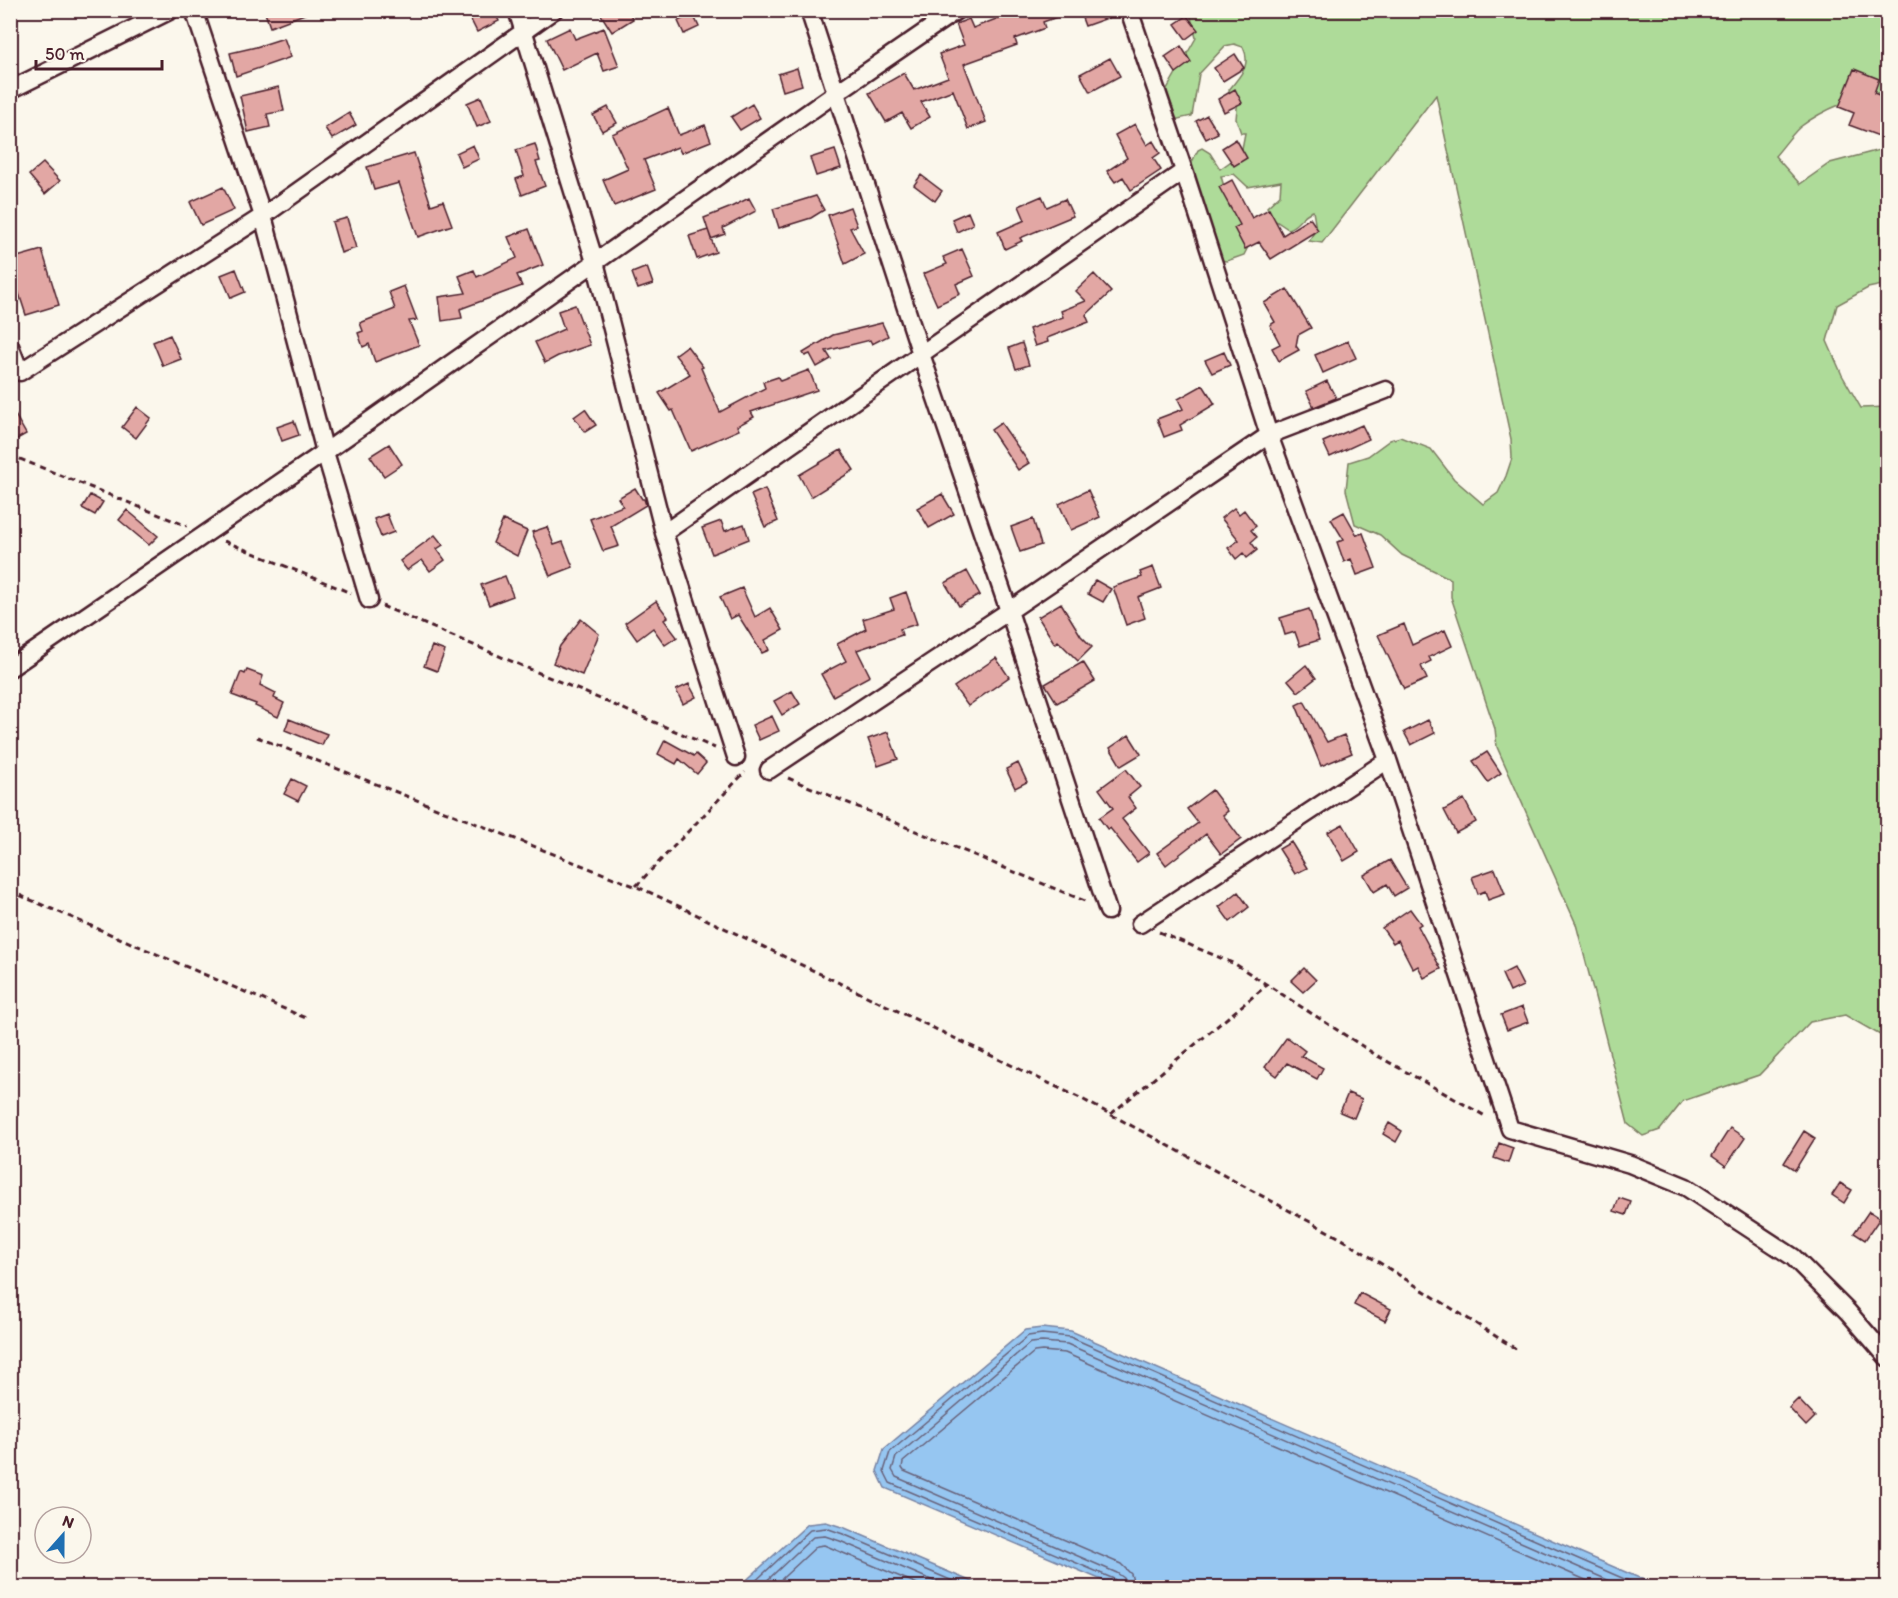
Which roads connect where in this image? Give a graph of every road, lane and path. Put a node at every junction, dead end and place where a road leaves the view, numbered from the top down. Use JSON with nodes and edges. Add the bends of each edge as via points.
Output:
{"nodes":[{"id":1,"x":171,"y":10,"type":"edge"},
{"id":2,"x":194,"y":10,"type":"edge"},
{"id":3,"x":517,"y":10,"type":"edge"},
{"id":4,"x":554,"y":10,"type":"edge"},
{"id":5,"x":809,"y":10,"type":"edge"},
{"id":6,"x":957,"y":10,"type":"edge"},
{"id":7,"x":1129,"y":10,"type":"edge"},
{"id":8,"x":524,"y":33,"type":"junction"},
{"id":9,"x":10,"y":90,"type":"edge"},
{"id":10,"x":836,"y":93,"type":"junction"},
{"id":11,"x":1184,"y":171,"type":"junction"},
{"id":12,"x":263,"y":216,"type":"junction"},
{"id":13,"x":595,"y":262,"type":"junction"},
{"id":14,"x":10,"y":346,"type":"edge"},
{"id":15,"x":921,"y":354,"type":"junction"},
{"id":16,"x":1386,"y":390,"type":"dead end"},
{"id":17,"x":1269,"y":435,"type":"junction"},
{"id":18,"x":325,"y":452,"type":"junction"},
{"id":19,"x":664,"y":533,"type":"junction"},
{"id":20,"x":369,"y":600,"type":"dead end"},
{"id":21,"x":1010,"y":611,"type":"junction"},
{"id":22,"x":10,"y":668,"type":"edge"},
{"id":23,"x":257,"y":737,"type":"dead end"},
{"id":24,"x":736,"y":757,"type":"dead end"},
{"id":25,"x":1388,"y":760,"type":"junction"},
{"id":26,"x":769,"y":770,"type":"dead end"},
{"id":27,"x":745,"y":772,"type":"dead end"},
{"id":28,"x":635,"y":886,"type":"junction"},
{"id":29,"x":10,"y":891,"type":"edge"},
{"id":30,"x":1108,"y":911,"type":"dead end"},
{"id":31,"x":1140,"y":924,"type":"dead end"},
{"id":32,"x":1267,"y":986,"type":"dead end"},
{"id":33,"x":308,"y":1018,"type":"dead end"},
{"id":34,"x":1111,"y":1114,"type":"junction"},
{"id":35,"x":1516,"y":1349,"type":"dead end"},
{"id":36,"x":1887,"y":1358,"type":"edge"}],
"edges":[{"from":1,"to":9,"type":"street"},
{"from":2,"to":12,"type":"street"},
{"from":3,"to":8,"type":"street"},
{"from":4,"to":8,"type":"street"},
{"from":5,"to":10,"type":"street"},
{"from":6,"to":10,"type":"street"},
{"from":7,"to":11,"type":"street"},
{"from":8,"to":12,"type":"street"},
{"from":8,"to":13,"type":"street"},
{"from":10,"to":13,"type":"street"},
{"from":10,"to":15,"type":"street"},
{"from":11,"to":15,"type":"street"},
{"from":11,"to":17,"type":"street"},
{"from":12,"to":14,"type":"street","via":[[20,372]]},
{"from":12,"to":18,"type":"street"},
{"from":13,"to":18,"type":"street"},
{"from":13,"to":19,"type":"street"},
{"from":15,"to":19,"type":"street"},
{"from":15,"to":21,"type":"street"},
{"from":16,"to":17,"type":"street"},
{"from":17,"to":21,"type":"street"},
{"from":17,"to":25,"type":"street"},
{"from":18,"to":20,"type":"street"},
{"from":18,"to":22,"type":"street"},
{"from":19,"to":24,"type":"street"},
{"from":21,"to":26,"type":"street"},
{"from":21,"to":30,"type":"street"},
{"from":23,"to":28,"type":"path"},
{"from":25,"to":31,"type":"street"},
{"from":25,"to":36,"type":"street","via":[[1510,1129],[1630,1164],[1686,1187],[1792,1257],[1848,1312]]},
{"from":27,"to":28,"type":"path"},
{"from":28,"to":34,"type":"path"},
{"from":29,"to":33,"type":"path"},
{"from":32,"to":34,"type":"path"},
{"from":34,"to":35,"type":"path","via":[[1342,1239]]}]}
